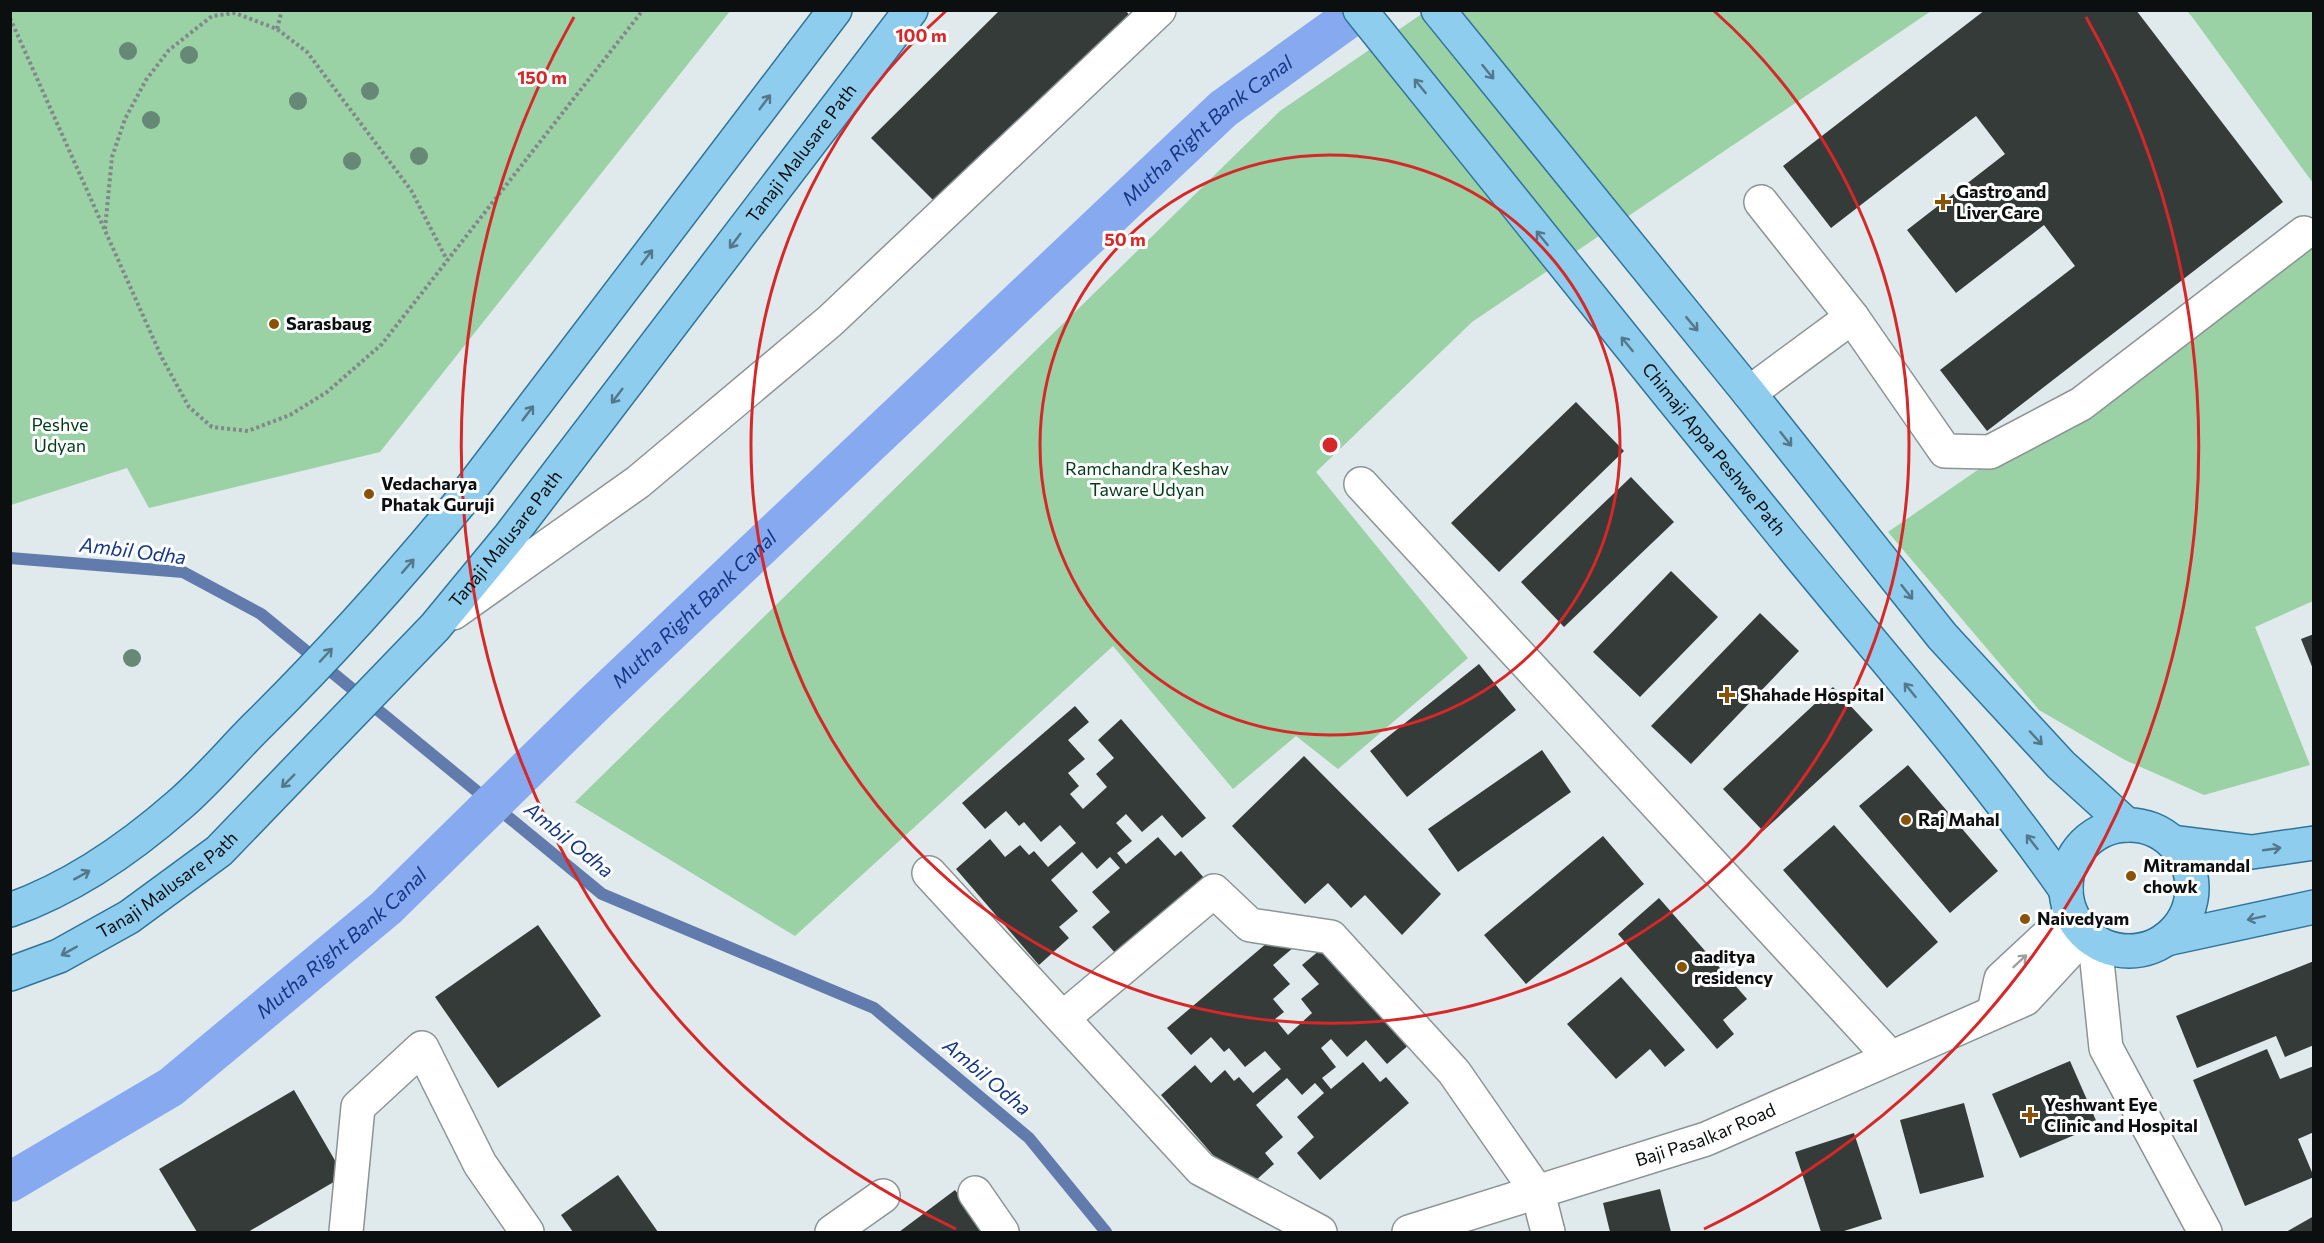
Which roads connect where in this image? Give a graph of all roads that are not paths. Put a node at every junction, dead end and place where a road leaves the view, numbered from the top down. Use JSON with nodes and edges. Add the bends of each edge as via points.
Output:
{"nodes":[{"id":1,"x":835,"y":10,"type":"edge"},
{"id":2,"x":911,"y":10,"type":"edge"},
{"id":3,"x":1159,"y":10,"type":"edge"},
{"id":4,"x":1360,"y":10,"type":"edge"},
{"id":5,"x":1438,"y":10,"type":"edge"},
{"id":6,"x":1761,"y":202,"type":"dead end"},
{"id":7,"x":2304,"y":233,"type":"dead end"},
{"id":8,"x":1852,"y":317,"type":"junction"},
{"id":9,"x":1749,"y":393,"type":"junction"},
{"id":10,"x":1361,"y":484,"type":"dead end"},
{"id":11,"x":435,"y":627,"type":"junction"},
{"id":12,"x":2127,"y":825,"type":"junction"},
{"id":13,"x":2172,"y":842,"type":"junction"},
{"id":14,"x":2313,"y":843,"type":"edge"},
{"id":15,"x":929,"y":873,"type":"dead end"},
{"id":16,"x":2313,"y":906,"type":"edge"},
{"id":17,"x":10,"y":910,"type":"edge"},
{"id":18,"x":2079,"y":920,"type":"junction"},
{"id":19,"x":2166,"y":939,"type":"junction"},
{"id":20,"x":10,"y":974,"type":"edge"},
{"id":21,"x":1063,"y":1018,"type":"junction"},
{"id":22,"x":1890,"y":1057,"type":"junction"},
{"id":23,"x":975,"y":1193,"type":"dead end"},
{"id":24,"x":1538,"y":1193,"type":"junction"},
{"id":25,"x":883,"y":1196,"type":"dead end"},
{"id":26,"x":345,"y":1233,"type":"edge"},
{"id":27,"x":527,"y":1233,"type":"edge"},
{"id":28,"x":832,"y":1233,"type":"edge"},
{"id":29,"x":1002,"y":1233,"type":"edge"},
{"id":30,"x":1320,"y":1233,"type":"edge"},
{"id":31,"x":1408,"y":1233,"type":"edge"},
{"id":32,"x":1548,"y":1233,"type":"edge"},
{"id":33,"x":2205,"y":1233,"type":"edge"}],
"edges":[{"from":17,"to":1,"type":"main road","one_way":true,"via":[[97,867],[180,805],[407,567]]},
{"from":2,"to":11,"type":"main road","name":"Tanaji Malusare Path","one_way":true,"via":[[510,536]]},
{"from":3,"to":11,"type":"street","via":[[831,321],[638,482]]},
{"from":18,"to":4,"type":"main road","name":"Chimaji Appa Peshwe Path","one_way":true,"via":[[2037,849]]},
{"from":5,"to":9,"type":"main road","one_way":true},
{"from":6,"to":8,"type":"street"},
{"from":7,"to":8,"type":"street","via":[[2081,404],[1990,452],[1945,451]]},
{"from":8,"to":9,"type":"street"},
{"from":9,"to":12,"type":"main road","one_way":true,"via":[[1942,636],[2061,765]]},
{"from":10,"to":22,"type":"street"},
{"from":11,"to":20,"type":"main road","name":"Tanaji Malusare Path","one_way":true,"via":[[219,851],[129,918],[59,956]]},
{"from":12,"to":13,"type":"main road","via":[[2151,829]]},
{"from":12,"to":18,"type":"main road","via":[[2103,830],[2082,845],[2069,866]]},
{"from":13,"to":14,"type":"main road","one_way":true,"via":[[2252,852]]},
{"from":13,"to":19,"type":"main road","via":[[2187,862],[2193,886],[2182,921]]},
{"from":15,"to":21,"type":"street"},
{"from":16,"to":19,"type":"main road","one_way":true},
{"from":18,"to":19,"type":"main road","via":[[2118,951],[2155,946]]},
{"from":18,"to":22,"type":"street","name":"Baji Pasalkar Road","via":[[2025,999]]},
{"from":18,"to":33,"type":"street","via":[[2106,1048]]},
{"from":21,"to":24,"type":"street","via":[[1214,891],[1250,926],[1331,937],[1454,1072]]},
{"from":21,"to":30,"type":"street","via":[[1201,1169]]},
{"from":22,"to":24,"type":"street","name":"Baji Pasalkar Road","via":[[1706,1139]]},
{"from":23,"to":29,"type":"street"},
{"from":24,"to":31,"type":"street","name":"Baji Pasalkar Road"},
{"from":24,"to":32,"type":"street"},
{"from":25,"to":28,"type":"street"},
{"from":26,"to":27,"type":"street","via":[[358,1107],[422,1048],[480,1164]]}]}
